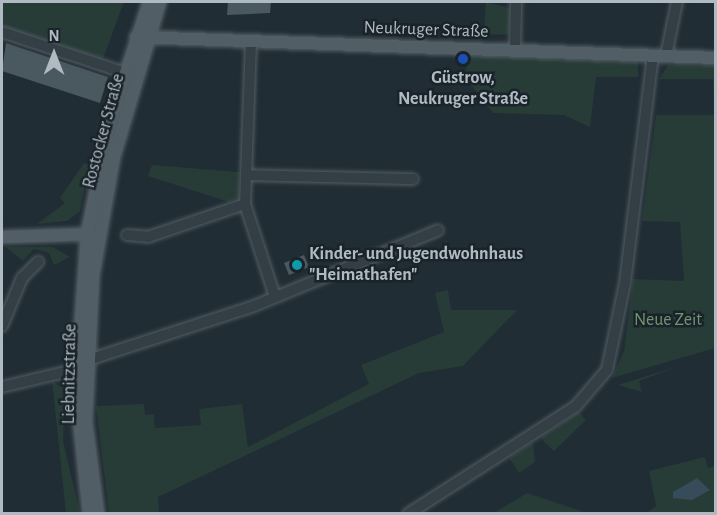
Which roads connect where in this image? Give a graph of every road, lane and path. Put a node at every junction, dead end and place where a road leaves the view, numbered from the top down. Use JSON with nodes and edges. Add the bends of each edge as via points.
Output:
{"nodes":[{"id":1,"x":148,"y":2,"type":"edge"},
{"id":2,"x":160,"y":2,"type":"edge"},
{"id":3,"x":516,"y":2,"type":"edge"},
{"id":4,"x":677,"y":2,"type":"edge"},
{"id":5,"x":2,"y":32,"type":"edge"},
{"id":6,"x":142,"y":37,"type":"junction"},
{"id":7,"x":251,"y":41,"type":"junction"},
{"id":8,"x":514,"y":51,"type":"junction"},
{"id":9,"x":660,"y":56,"type":"junction"},
{"id":10,"x":716,"y":58,"type":"edge"},
{"id":11,"x":125,"y":73,"type":"junction"},
{"id":12,"x":246,"y":175,"type":"junction"},
{"id":13,"x":413,"y":179,"type":"dead end"},
{"id":14,"x":245,"y":204,"type":"junction"},
{"id":15,"x":438,"y":230,"type":"dead end"},
{"id":16,"x":93,"y":234,"type":"junction"},
{"id":17,"x":127,"y":235,"type":"dead end"},
{"id":18,"x":2,"y":237,"type":"edge"},
{"id":19,"x":38,"y":262,"type":"dead end"},
{"id":20,"x":275,"y":297,"type":"junction"},
{"id":21,"x":2,"y":326,"type":"edge"},
{"id":22,"x":81,"y":365,"type":"junction"},
{"id":23,"x":2,"y":387,"type":"edge"},
{"id":24,"x":88,"y":513,"type":"edge"},
{"id":25,"x":98,"y":513,"type":"edge"},
{"id":26,"x":408,"y":513,"type":"edge"}],
"edges":[{"from":1,"to":6,"type":"main road"},
{"from":2,"to":6,"type":"main road"},
{"from":3,"to":8,"type":"street"},
{"from":4,"to":9,"type":"street"},
{"from":5,"to":11,"type":"street"},
{"from":6,"to":7,"type":"main road","name":"Neukruger Straße"},
{"from":6,"to":11,"type":"main road","name":"Rostocker Straße"},
{"from":6,"to":16,"type":"main road","name":"Rostocker Straße"},
{"from":7,"to":8,"type":"main road","name":"Neukruger Straße"},
{"from":7,"to":12,"type":"street"},
{"from":8,"to":9,"type":"main road","name":"Neukruger Straße"},
{"from":9,"to":10,"type":"main road","name":"Neukruger Straße"},
{"from":9,"to":26,"type":"street","via":[[625,283],[607,370],[576,405]]},
{"from":11,"to":16,"type":"main road","name":"Rostocker Straße"},
{"from":12,"to":13,"type":"street"},
{"from":12,"to":14,"type":"street"},
{"from":14,"to":17,"type":"street","via":[[148,237]]},
{"from":14,"to":20,"type":"street"},
{"from":15,"to":20,"type":"street"},
{"from":16,"to":18,"type":"main road"},
{"from":16,"to":22,"type":"main road","name":"Liebnitzstraße"},
{"from":19,"to":21,"type":"street","via":[[22,278]]},
{"from":20,"to":22,"type":"street"},
{"from":22,"to":23,"type":"street"},
{"from":22,"to":24,"type":"main road","name":"Liebnitzstraße","via":[[77,428]]},
{"from":22,"to":25,"type":"main road","name":"Liebnitzstraße"}]}
